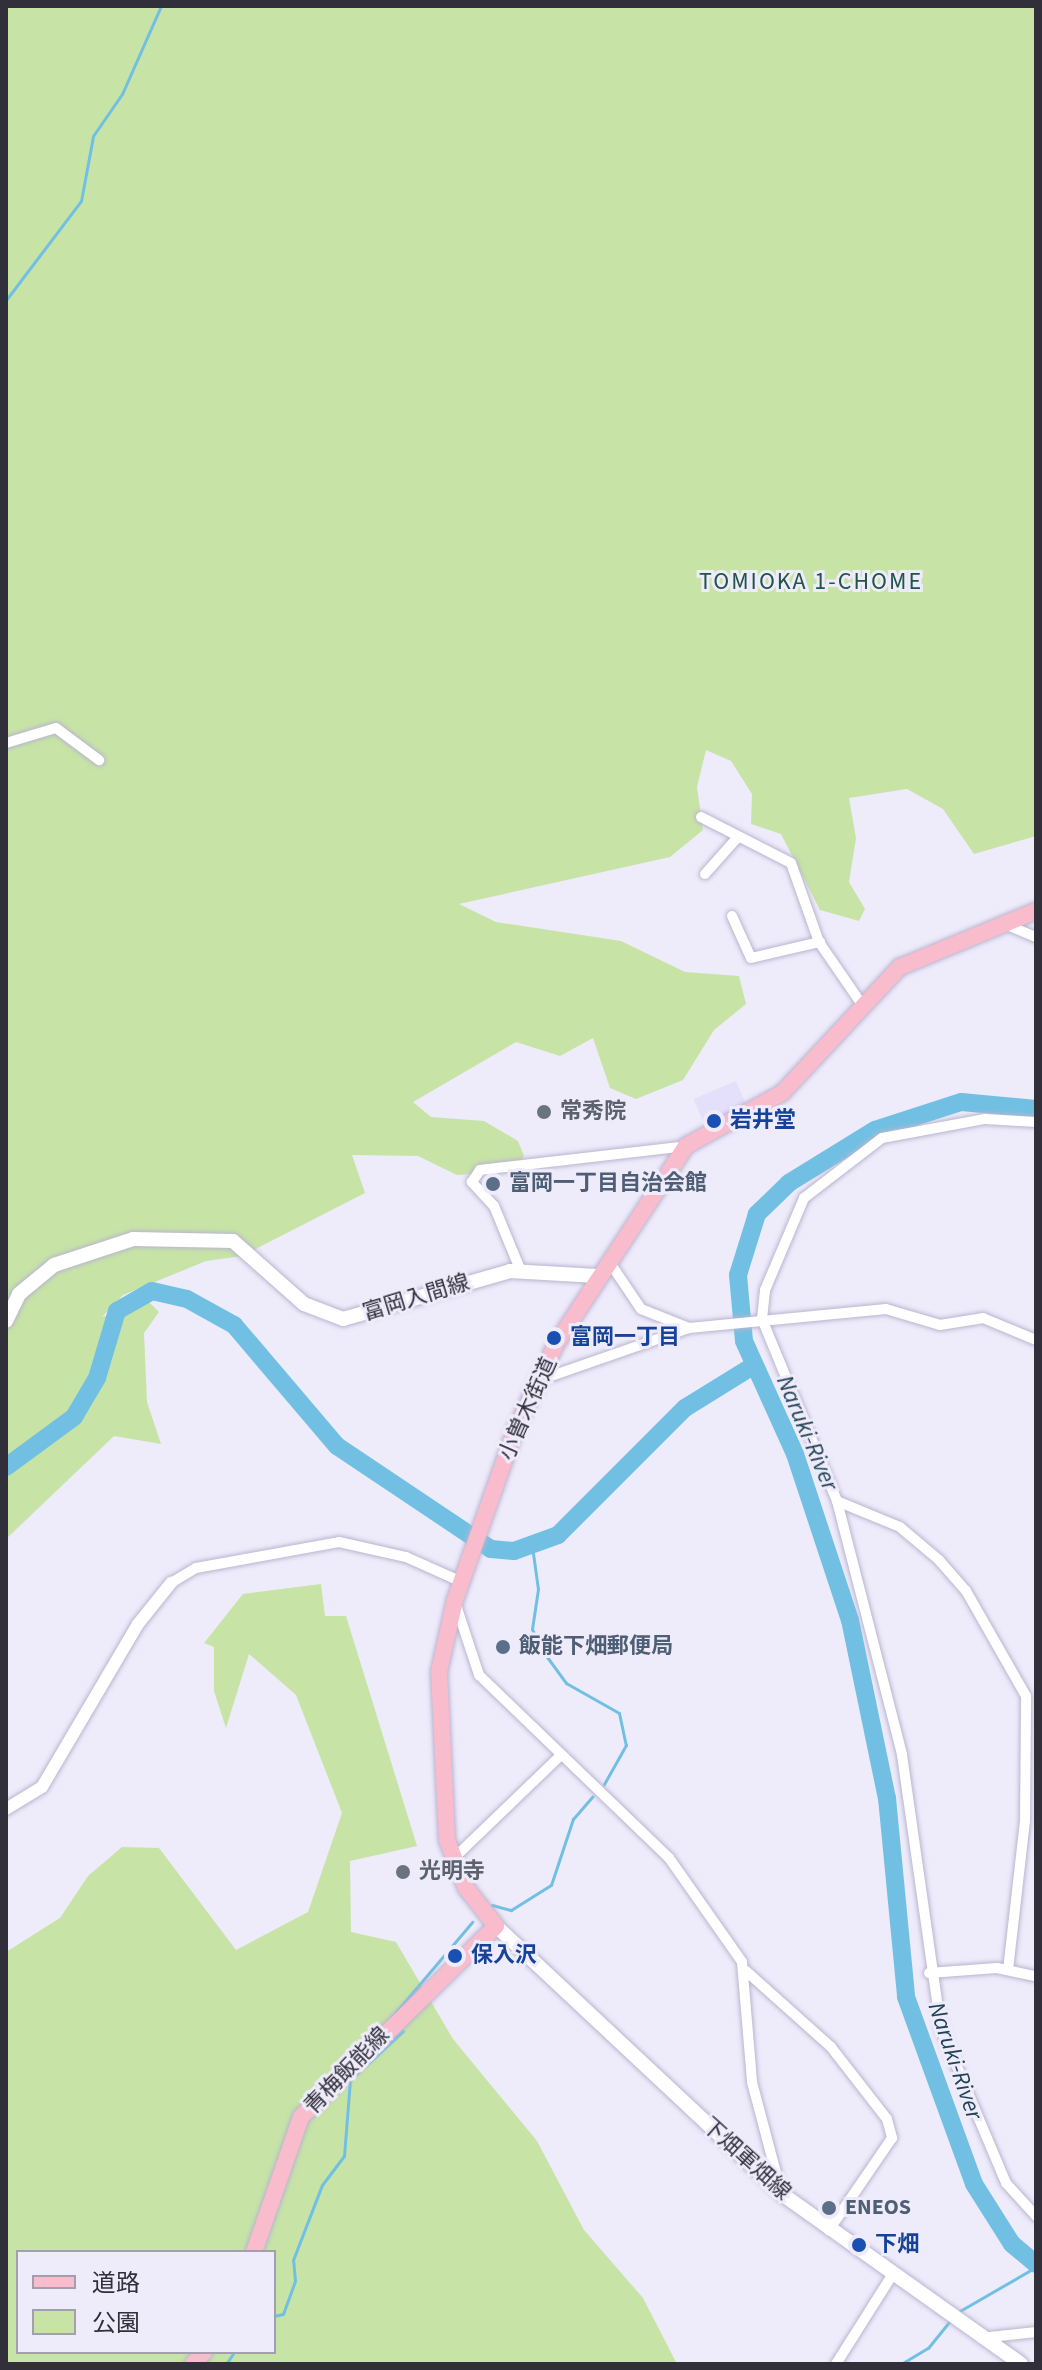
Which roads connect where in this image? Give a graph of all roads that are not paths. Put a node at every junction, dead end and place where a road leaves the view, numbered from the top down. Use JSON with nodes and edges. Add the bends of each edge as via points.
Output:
{"nodes":[{"id":1,"x":6,"y":743,"type":"edge"},
{"id":2,"x":99,"y":760,"type":"dead end"},
{"id":3,"x":701,"y":817,"type":"dead end"},
{"id":4,"x":738,"y":837,"type":"junction"},
{"id":5,"x":705,"y":874,"type":"dead end"},
{"id":6,"x":1036,"y":911,"type":"edge"},
{"id":7,"x":732,"y":916,"type":"dead end"},
{"id":8,"x":1003,"y":923,"type":"junction"},
{"id":9,"x":1036,"y":937,"type":"edge"},
{"id":10,"x":820,"y":942,"type":"junction"},
{"id":11,"x":861,"y":1003,"type":"junction"},
{"id":12,"x":1036,"y":1122,"type":"edge"},
{"id":13,"x":686,"y":1146,"type":"junction"},
{"id":14,"x":608,"y":1260,"type":"junction"},
{"id":15,"x":520,"y":1269,"type":"junction"},
{"id":16,"x":597,"y":1276,"type":"junction"},
{"id":17,"x":762,"y":1319,"type":"junction"},
{"id":18,"x":6,"y":1321,"type":"edge"},
{"id":19,"x":689,"y":1328,"type":"junction"},
{"id":20,"x":1036,"y":1340,"type":"edge"},
{"id":21,"x":536,"y":1382,"type":"junction"},
{"id":22,"x":837,"y":1501,"type":"junction"},
{"id":23,"x":463,"y":1578,"type":"junction"},
{"id":24,"x":171,"y":1583,"type":"joint"},
{"id":25,"x":455,"y":1600,"type":"junction"},
{"id":26,"x":561,"y":1755,"type":"junction"},
{"id":27,"x":6,"y":1809,"type":"edge"},
{"id":28,"x":453,"y":1859,"type":"junction"},
{"id":29,"x":496,"y":1926,"type":"junction"},
{"id":30,"x":745,"y":1970,"type":"junction"},
{"id":31,"x":1008,"y":1970,"type":"junction"},
{"id":32,"x":929,"y":1973,"type":"junction"},
{"id":33,"x":1036,"y":1976,"type":"edge"},
{"id":34,"x":782,"y":2194,"type":"junction"},
{"id":35,"x":1036,"y":2216,"type":"edge"},
{"id":36,"x":829,"y":2230,"type":"junction"},
{"id":37,"x":255,"y":2250,"type":"edge"},
{"id":38,"x":891,"y":2277,"type":"junction"},
{"id":39,"x":1036,"y":2332,"type":"edge"},
{"id":40,"x":981,"y":2338,"type":"junction"},
{"id":41,"x":836,"y":2364,"type":"edge"},
{"id":42,"x":1021,"y":2364,"type":"edge"}],
"edges":[{"from":1,"to":2,"type":"street","via":[[56,728]]},
{"from":3,"to":4,"type":"street"},
{"from":4,"to":5,"type":"street"},
{"from":4,"to":10,"type":"street","via":[[791,863]]},
{"from":6,"to":8,"type":"main road","name":"小曽木街道"},
{"from":7,"to":10,"type":"street","via":[[751,958]]},
{"from":8,"to":9,"type":"street"},
{"from":8,"to":11,"type":"main road","name":"小曽木街道","via":[[900,967]]},
{"from":10,"to":11,"type":"street"},
{"from":11,"to":13,"type":"main road","name":"小曽木街道","via":[[782,1093]]},
{"from":12,"to":17,"type":"street","via":[[985,1119],[882,1138],[804,1198],[765,1290]]},
{"from":13,"to":14,"type":"main road","name":"小曽木街道"},
{"from":13,"to":15,"type":"street","via":[[480,1170],[472,1182],[494,1206]]},
{"from":14,"to":16,"type":"main road","name":"小曽木街道"},
{"from":14,"to":19,"type":"street","via":[[641,1309]]},
{"from":15,"to":16,"type":"main road","name":"富岡入間線"},
{"from":15,"to":18,"type":"main road","name":"富岡入間線","via":[[343,1319],[304,1304],[233,1241],[125,1240],[46,1270],[19,1294]]},
{"from":16,"to":21,"type":"main road","name":"小曽木街道"},
{"from":17,"to":19,"type":"street"},
{"from":17,"to":20,"type":"street","via":[[896,1310],[940,1325],[983,1318]]},
{"from":17,"to":22,"type":"street"},
{"from":19,"to":21,"type":"street"},
{"from":21,"to":23,"type":"main road","name":"小曽木街道"},
{"from":22,"to":31,"type":"street","via":[[900,1527],[939,1560],[966,1591],[1026,1696],[1025,1821]]},
{"from":22,"to":32,"type":"street","via":[[902,1755]]},
{"from":23,"to":24,"type":"street","via":[[406,1557],[339,1542],[196,1568]]},
{"from":23,"to":25,"type":"main road","name":"小曽木街道"},
{"from":24,"to":27,"type":"street","via":[[138,1624],[42,1787]]},
{"from":25,"to":26,"type":"street","via":[[473,1667]]},
{"from":25,"to":28,"type":"main road","name":"小曽木街道","via":[[439,1672],[443,1821]]},
{"from":26,"to":28,"type":"street"},
{"from":26,"to":30,"type":"street","via":[[669,1858]]},
{"from":28,"to":29,"type":"main road","name":"小曽木街道"},
{"from":29,"to":34,"type":"main road","name":"下畑軍畑線"},
{"from":29,"to":37,"type":"main road","name":"青梅飯能線","via":[[301,2117]]},
{"from":30,"to":34,"type":"street","via":[[752,2082]]},
{"from":30,"to":36,"type":"street","via":[[831,2047],[887,2119],[892,2138]]},
{"from":31,"to":32,"type":"street"},
{"from":31,"to":33,"type":"street"},
{"from":32,"to":35,"type":"street","via":[[957,2078],[1006,2183]]},
{"from":34,"to":36,"type":"main road","name":"下畑軍畑線"},
{"from":36,"to":38,"type":"main road","name":"下畑軍畑線"},
{"from":38,"to":40,"type":"main road","name":"下畑軍畑線"},
{"from":38,"to":41,"type":"street"},
{"from":39,"to":40,"type":"street"},
{"from":40,"to":42,"type":"main road","name":"下畑軍畑線"}]}
